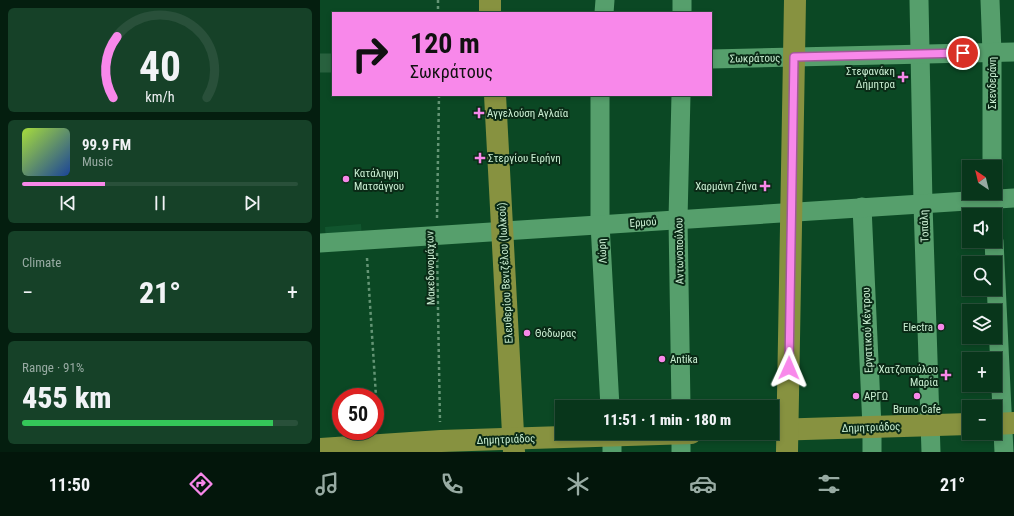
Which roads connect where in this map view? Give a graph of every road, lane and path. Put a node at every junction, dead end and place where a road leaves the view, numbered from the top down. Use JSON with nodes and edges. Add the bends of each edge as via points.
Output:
{"nodes":[{"id":1,"x":438,"y":0,"type":"edge"},
{"id":2,"x":490,"y":0,"type":"edge"},
{"id":3,"x":605,"y":0,"type":"edge"},
{"id":4,"x":682,"y":0,"type":"edge"},
{"id":5,"x":796,"y":0,"type":"edge"},
{"id":6,"x":919,"y":0,"type":"edge"},
{"id":7,"x":990,"y":0,"type":"edge"},
{"id":8,"x":438,"y":12,"type":"edge"},
{"id":9,"x":490,"y":12,"type":"edge"},
{"id":10,"x":604,"y":12,"type":"edge"},
{"id":11,"x":682,"y":12,"type":"edge"},
{"id":12,"x":1014,"y":52,"type":"edge"},
{"id":13,"x":992,"y":53,"type":"junction"},
{"id":14,"x":920,"y":55,"type":"junction"},
{"id":15,"x":794,"y":57,"type":"junction"},
{"id":16,"x":712,"y":59,"type":"edge"},
{"id":17,"x":439,"y":96,"type":"edge"},
{"id":18,"x":495,"y":96,"type":"edge"},
{"id":19,"x":600,"y":96,"type":"edge"},
{"id":20,"x":681,"y":96,"type":"edge"},
{"id":21,"x":992,"y":160,"type":"edge"},
{"id":22,"x":1014,"y":198,"type":"edge"},
{"id":23,"x":992,"y":202,"type":"edge"},
{"id":24,"x":923,"y":204,"type":"junction"},
{"id":25,"x":862,"y":207,"type":"junction"},
{"id":26,"x":792,"y":212,"type":"junction"},
{"id":27,"x":678,"y":219,"type":"junction"},
{"id":28,"x":600,"y":224,"type":"junction"},
{"id":29,"x":503,"y":231,"type":"junction"},
{"id":30,"x":437,"y":235,"type":"junction"},
{"id":31,"x":366,"y":240,"type":"junction"},
{"id":32,"x":320,"y":243,"type":"edge"},
{"id":33,"x":994,"y":248,"type":"edge"},
{"id":34,"x":610,"y":400,"type":"edge"},
{"id":35,"x":681,"y":400,"type":"edge"},
{"id":36,"x":1004,"y":423,"type":"edge"},
{"id":37,"x":962,"y":424,"type":"edge"},
{"id":38,"x":930,"y":426,"type":"junction"},
{"id":39,"x":872,"y":428,"type":"junction"},
{"id":40,"x":780,"y":430,"type":"edge"},
{"id":41,"x":612,"y":440,"type":"edge"},
{"id":42,"x":681,"y":440,"type":"edge"},
{"id":43,"x":441,"y":441,"type":"junction"},
{"id":44,"x":514,"y":445,"type":"edge"},
{"id":45,"x":320,"y":449,"type":"edge"},
{"id":46,"x":379,"y":449,"type":"edge"},
{"id":47,"x":681,"y":452,"type":"edge"},
{"id":48,"x":787,"y":452,"type":"edge"},
{"id":49,"x":872,"y":452,"type":"edge"},
{"id":50,"x":931,"y":452,"type":"edge"},
{"id":51,"x":1004,"y":452,"type":"edge"}],
"edges":[{"from":1,"to":8,"type":"path"},
{"from":2,"to":9,"type":"main road"},
{"from":3,"to":10,"type":"street"},
{"from":4,"to":11,"type":"street"},
{"from":5,"to":15,"type":"main road"},
{"from":6,"to":14,"type":"street","name":"Τοπάλη"},
{"from":7,"to":13,"type":"street","name":"Σκενδεράνη"},
{"from":12,"to":13,"type":"street","name":"Σωκράτους"},
{"from":13,"to":14,"type":"street","name":"Σωκράτους"},
{"from":13,"to":21,"type":"street","name":"Σκενδεράνη"},
{"from":14,"to":15,"type":"street","name":"Σωκράτους"},
{"from":14,"to":24,"type":"street","name":"Τοπάλη"},
{"from":15,"to":16,"type":"street","name":"Σωκράτους"},
{"from":15,"to":26,"type":"main road"},
{"from":17,"to":30,"type":"path","name":"Μακεδονομάχων"},
{"from":18,"to":29,"type":"main road","name":"Ελευθερίου Βενιζέλου (Ιωλκού)"},
{"from":19,"to":28,"type":"street","name":"Λώρη"},
{"from":20,"to":27,"type":"street","name":"Αντωνοπούλου"},
{"from":22,"to":23,"type":"street","name":"Ερμού"},
{"from":23,"to":24,"type":"street","name":"Ερμού"},
{"from":24,"to":25,"type":"street","name":"Ερμού"},
{"from":24,"to":38,"type":"street","name":"Τοπάλη"},
{"from":25,"to":26,"type":"street","name":"Ερμού"},
{"from":25,"to":39,"type":"street","name":"Εργατικού Κέντρου"},
{"from":26,"to":27,"type":"street","name":"Ερμού"},
{"from":26,"to":40,"type":"main road"},
{"from":27,"to":28,"type":"street","name":"Ερμού"},
{"from":27,"to":35,"type":"street","name":"Αντωνοπούλου"},
{"from":28,"to":29,"type":"street","name":"Ερμού"},
{"from":28,"to":34,"type":"street","name":"Λώρη"},
{"from":29,"to":30,"type":"street","name":"Ερμού"},
{"from":29,"to":44,"type":"main road","name":"Ελευθερίου Βενιζέλου (Ιωλκού)"},
{"from":30,"to":31,"type":"street","name":"Ερμού"},
{"from":30,"to":43,"type":"path","name":"Μακεδονομάχων"},
{"from":31,"to":32,"type":"street","name":"Ερμού"},
{"from":31,"to":46,"type":"path"},
{"from":33,"to":36,"type":"street"},
{"from":36,"to":51,"type":"street"},
{"from":37,"to":38,"type":"main road","name":"Δημητριάδος"},
{"from":38,"to":39,"type":"main road","name":"Δημητριάδος"},
{"from":38,"to":50,"type":"street","name":"Τοπάλη"},
{"from":39,"to":40,"type":"main road","name":"Δημητριάδος"},
{"from":39,"to":49,"type":"street","name":"Εργατικού Κέντρου"},
{"from":40,"to":48,"type":"main road"},
{"from":41,"to":44,"type":"main road","name":"Δημητριάδος"},
{"from":42,"to":47,"type":"street"},
{"from":43,"to":44,"type":"main road","name":"Δημητριάδος"},
{"from":43,"to":46,"type":"main road","name":"Δημητριάδος"},
{"from":45,"to":46,"type":"main road","name":"Δημητριάδος"}]}
